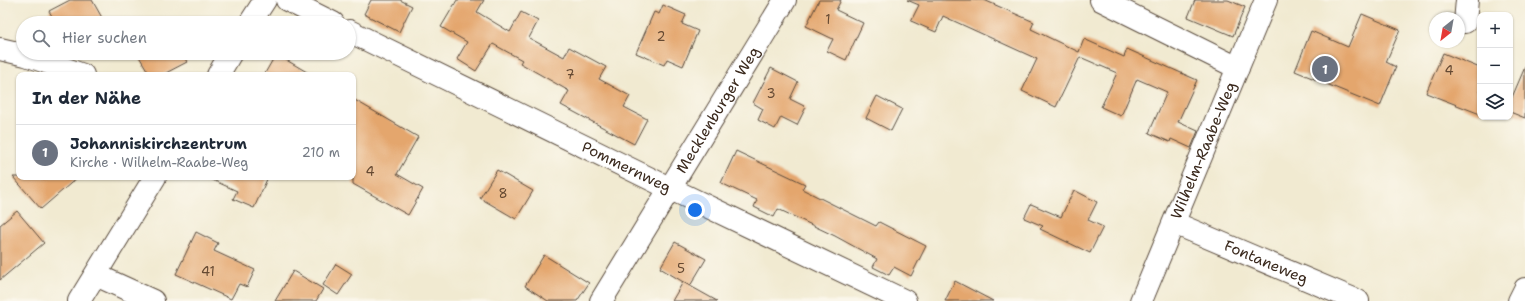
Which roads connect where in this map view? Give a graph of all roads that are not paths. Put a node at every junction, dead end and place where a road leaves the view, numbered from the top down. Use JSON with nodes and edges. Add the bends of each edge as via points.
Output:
{"nodes":[{"id":1,"x":265,"y":0,"type":"edge"},
{"id":2,"x":286,"y":0,"type":"edge"},
{"id":3,"x":785,"y":0,"type":"edge"},
{"id":4,"x":1101,"y":0,"type":"edge"},
{"id":5,"x":1266,"y":0,"type":"edge"},
{"id":6,"x":1467,"y":0,"type":"edge"},
{"id":7,"x":255,"y":16,"type":"edge"},
{"id":8,"x":319,"y":16,"type":"edge"},
{"id":9,"x":1465,"y":22,"type":"dead end"},
{"id":10,"x":356,"y":34,"type":"edge"},
{"id":11,"x":0,"y":49,"type":"edge"},
{"id":12,"x":16,"y":53,"type":"edge"},
{"id":13,"x":40,"y":60,"type":"edge"},
{"id":14,"x":227,"y":60,"type":"edge"},
{"id":15,"x":1238,"y":68,"type":"junction"},
{"id":16,"x":74,"y":72,"type":"edge"},
{"id":17,"x":220,"y":72,"type":"edge"},
{"id":18,"x":153,"y":180,"type":"edge"},
{"id":19,"x":670,"y":189,"type":"junction"},
{"id":20,"x":1174,"y":223,"type":"junction"},
{"id":21,"x":96,"y":275,"type":"junction"},
{"id":22,"x":1525,"y":288,"type":"edge"},
{"id":23,"x":80,"y":301,"type":"edge"},
{"id":24,"x":153,"y":301,"type":"edge"},
{"id":25,"x":601,"y":301,"type":"edge"},
{"id":26,"x":905,"y":301,"type":"edge"},
{"id":27,"x":1141,"y":301,"type":"edge"},
{"id":28,"x":1358,"y":301,"type":"edge"},
{"id":29,"x":1520,"y":301,"type":"edge"}],
"edges":[{"from":1,"to":7,"type":"street"},
{"from":2,"to":8,"type":"street"},
{"from":3,"to":19,"type":"street","name":"Mecklenburger Weg"},
{"from":4,"to":15,"type":"street"},
{"from":5,"to":15,"type":"street","name":"Wilhelm-Raabe-Weg"},
{"from":6,"to":9,"type":"street"},
{"from":10,"to":19,"type":"street","name":"Pommernweg"},
{"from":11,"to":12,"type":"street"},
{"from":13,"to":16,"type":"street"},
{"from":14,"to":17,"type":"street"},
{"from":15,"to":20,"type":"street","name":"Wilhelm-Raabe-Weg"},
{"from":18,"to":21,"type":"street"},
{"from":19,"to":25,"type":"street","name":"Mecklenburger Weg"},
{"from":19,"to":26,"type":"street","name":"Pommernweg"},
{"from":20,"to":27,"type":"street","name":"Wilhelm-Raabe-Weg"},
{"from":20,"to":28,"type":"street","name":"Fontaneweg"},
{"from":21,"to":23,"type":"street"},
{"from":21,"to":24,"type":"street"},
{"from":22,"to":29,"type":"street"}]}
